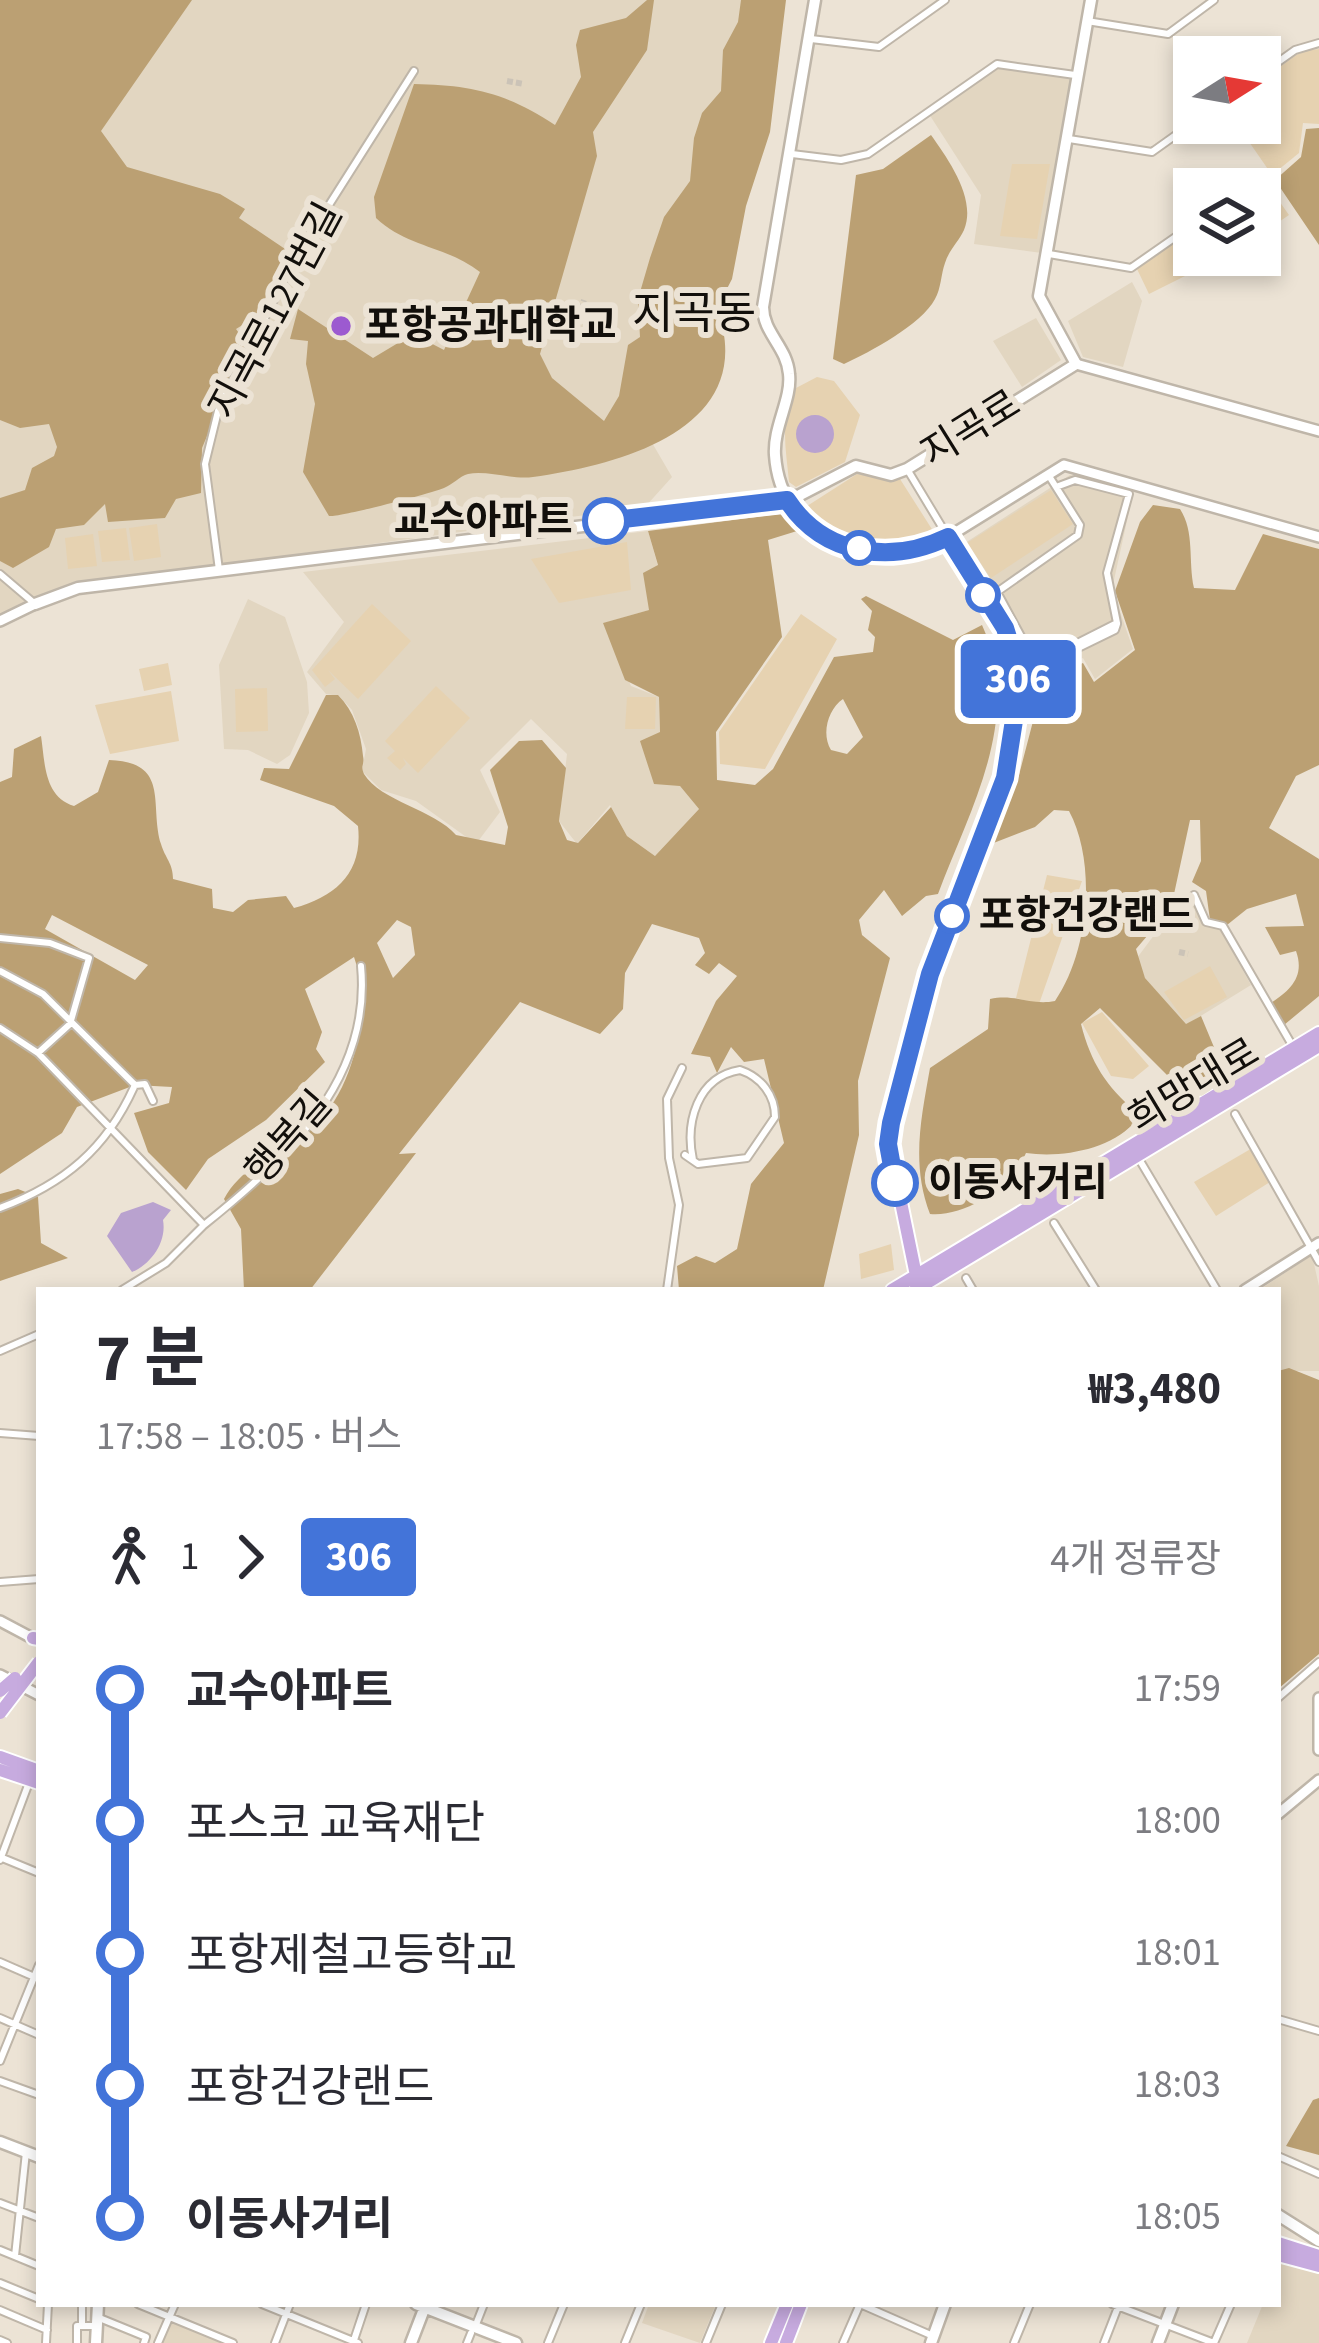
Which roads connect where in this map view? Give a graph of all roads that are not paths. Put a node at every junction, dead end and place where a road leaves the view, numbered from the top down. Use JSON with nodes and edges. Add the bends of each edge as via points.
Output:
{"nodes":[{"id":1,"x":815,"y":0,"type":"edge"},
{"id":2,"x":946,"y":0,"type":"edge"},
{"id":3,"x":1091,"y":0,"type":"edge"},
{"id":4,"x":1214,"y":0,"type":"edge"},
{"id":5,"x":1087,"y":21,"type":"junction"},
{"id":6,"x":808,"y":38,"type":"junction"},
{"id":7,"x":1319,"y":43,"type":"edge"},
{"id":8,"x":1281,"y":60,"type":"edge"},
{"id":9,"x":414,"y":71,"type":"dead end"},
{"id":10,"x":1077,"y":76,"type":"junction"},
{"id":11,"x":1173,"y":137,"type":"edge"},
{"id":12,"x":1070,"y":140,"type":"junction"},
{"id":13,"x":792,"y":154,"type":"junction"},
{"id":14,"x":1173,"y":239,"type":"edge"},
{"id":15,"x":1048,"y":254,"type":"junction"},
{"id":16,"x":1076,"y":364,"type":"junction"},
{"id":17,"x":1319,"y":431,"type":"edge"},
{"id":18,"x":907,"y":470,"type":"junction"},
{"id":19,"x":1049,"y":476,"type":"junction"},
{"id":20,"x":1056,"y":487,"type":"junction"},
{"id":21,"x":787,"y":500,"type":"junction"},
{"id":22,"x":948,"y":537,"type":"junction"},
{"id":23,"x":1319,"y":537,"type":"edge"},
{"id":24,"x":219,"y":571,"type":"junction"},
{"id":25,"x":0,"y":574,"type":"edge"},
{"id":26,"x":35,"y":604,"type":"junction"},
{"id":27,"x":0,"y":620,"type":"edge"},
{"id":28,"x":1168,"y":919,"type":"dead end"},
{"id":29,"x":0,"y":938,"type":"edge"},
{"id":30,"x":361,"y":966,"type":"dead end"},
{"id":31,"x":0,"y":971,"type":"edge"},
{"id":32,"x":70,"y":1024,"type":"junction"},
{"id":33,"x":0,"y":1028,"type":"edge"},
{"id":34,"x":1319,"y":1033,"type":"edge"},
{"id":35,"x":1319,"y":1046,"type":"edge"},
{"id":36,"x":1294,"y":1048,"type":"junction"},
{"id":37,"x":38,"y":1053,"type":"junction"},
{"id":38,"x":682,"y":1068,"type":"dead end"},
{"id":39,"x":135,"y":1085,"type":"junction"},
{"id":40,"x":153,"y":1101,"type":"dead end"},
{"id":41,"x":1235,"y":1114,"type":"dead end"},
{"id":42,"x":113,"y":1132,"type":"junction"},
{"id":43,"x":1155,"y":1138,"type":"junction"},
{"id":44,"x":1133,"y":1151,"type":"junction"},
{"id":45,"x":690,"y":1155,"type":"junction"},
{"id":46,"x":669,"y":1157,"type":"junction"},
{"id":47,"x":0,"y":1208,"type":"edge"},
{"id":48,"x":1054,"y":1223,"type":"dead end"},
{"id":49,"x":204,"y":1225,"type":"junction"},
{"id":50,"x":1315,"y":1246,"type":"edge"},
{"id":51,"x":1319,"y":1262,"type":"edge"},
{"id":52,"x":966,"y":1278,"type":"dead end"},
{"id":53,"x":142,"y":1279,"type":"junction"},
{"id":54,"x":127,"y":1287,"type":"edge"},
{"id":55,"x":142,"y":1287,"type":"edge"},
{"id":56,"x":668,"y":1287,"type":"edge"},
{"id":57,"x":916,"y":1287,"type":"edge"},
{"id":58,"x":971,"y":1287,"type":"edge"},
{"id":59,"x":1095,"y":1287,"type":"edge"},
{"id":60,"x":1215,"y":1287,"type":"edge"},
{"id":61,"x":1250,"y":1287,"type":"edge"},
{"id":62,"x":36,"y":1335,"type":"edge"},
{"id":63,"x":0,"y":1351,"type":"edge"},
{"id":64,"x":0,"y":1433,"type":"edge"},
{"id":65,"x":36,"y":1436,"type":"edge"},
{"id":66,"x":36,"y":1579,"type":"edge"},
{"id":67,"x":0,"y":1582,"type":"edge"},
{"id":68,"x":0,"y":1621,"type":"edge"},
{"id":69,"x":36,"y":1639,"type":"edge"},
{"id":70,"x":36,"y":1662,"type":"edge"},
{"id":71,"x":1319,"y":1662,"type":"edge"},
{"id":72,"x":0,"y":1675,"type":"edge"},
{"id":73,"x":24,"y":1686,"type":"edge"},
{"id":74,"x":0,"y":1695,"type":"edge"},
{"id":75,"x":1281,"y":1695,"type":"edge"},
{"id":76,"x":1319,"y":1698,"type":"edge"},
{"id":77,"x":0,"y":1716,"type":"edge"},
{"id":78,"x":1318,"y":1722,"type":"edge"},
{"id":79,"x":1319,"y":1750,"type":"edge"},
{"id":80,"x":2,"y":1763,"type":"edge"},
{"id":81,"x":36,"y":1778,"type":"edge"},
{"id":82,"x":1319,"y":1780,"type":"edge"},
{"id":83,"x":1281,"y":1812,"type":"edge"},
{"id":84,"x":0,"y":1858,"type":"edge"},
{"id":85,"x":36,"y":1872,"type":"edge"},
{"id":86,"x":0,"y":1962,"type":"edge"},
{"id":87,"x":36,"y":1978,"type":"edge"},
{"id":88,"x":0,"y":2018,"type":"edge"},
{"id":89,"x":1281,"y":2020,"type":"edge"},
{"id":90,"x":15,"y":2025,"type":"junction"},
{"id":91,"x":1319,"y":2031,"type":"edge"},
{"id":92,"x":36,"y":2034,"type":"edge"},
{"id":93,"x":0,"y":2061,"type":"edge"},
{"id":94,"x":0,"y":2081,"type":"edge"},
{"id":95,"x":36,"y":2094,"type":"edge"},
{"id":96,"x":0,"y":2140,"type":"edge"},
{"id":97,"x":34,"y":2154,"type":"edge"},
{"id":98,"x":1281,"y":2157,"type":"edge"},
{"id":99,"x":1319,"y":2174,"type":"edge"},
{"id":100,"x":0,"y":2203,"type":"edge"},
{"id":101,"x":19,"y":2210,"type":"junction"},
{"id":102,"x":36,"y":2217,"type":"edge"},
{"id":103,"x":1281,"y":2218,"type":"edge"},
{"id":104,"x":1281,"y":2248,"type":"edge"},
{"id":105,"x":0,"y":2249,"type":"edge"},
{"id":106,"x":1315,"y":2255,"type":"edge"},
{"id":107,"x":15,"y":2256,"type":"junction"},
{"id":108,"x":36,"y":2265,"type":"edge"},
{"id":109,"x":0,"y":2283,"type":"edge"},
{"id":110,"x":36,"y":2298,"type":"edge"},
{"id":111,"x":48,"y":2307,"type":"edge"},
{"id":112,"x":82,"y":2307,"type":"edge"},
{"id":113,"x":145,"y":2307,"type":"edge"},
{"id":114,"x":174,"y":2307,"type":"edge"},
{"id":115,"x":270,"y":2307,"type":"edge"},
{"id":116,"x":289,"y":2307,"type":"edge"},
{"id":117,"x":366,"y":2307,"type":"edge"},
{"id":118,"x":423,"y":2307,"type":"edge"},
{"id":119,"x":563,"y":2307,"type":"edge"},
{"id":120,"x":640,"y":2307,"type":"edge"},
{"id":121,"x":721,"y":2307,"type":"edge"},
{"id":122,"x":786,"y":2307,"type":"edge"},
{"id":123,"x":800,"y":2307,"type":"edge"},
{"id":124,"x":859,"y":2307,"type":"edge"},
{"id":125,"x":866,"y":2307,"type":"edge"},
{"id":126,"x":944,"y":2307,"type":"edge"},
{"id":127,"x":1029,"y":2307,"type":"edge"},
{"id":128,"x":1115,"y":2307,"type":"edge"},
{"id":129,"x":1121,"y":2307,"type":"edge"},
{"id":130,"x":1172,"y":2307,"type":"edge"},
{"id":131,"x":1230,"y":2307,"type":"edge"},
{"id":132,"x":0,"y":2310,"type":"edge"},
{"id":133,"x":286,"y":2313,"type":"junction"},
{"id":134,"x":97,"y":2316,"type":"edge"},
{"id":135,"x":170,"y":2317,"type":"junction"},
{"id":136,"x":1165,"y":2324,"type":"junction"},
{"id":137,"x":82,"y":2326,"type":"junction"},
{"id":138,"x":46,"y":2330,"type":"junction"},
{"id":139,"x":471,"y":2334,"type":"edge"},
{"id":140,"x":145,"y":2340,"type":"edge"},
{"id":141,"x":932,"y":2340,"type":"edge"},
{"id":142,"x":159,"y":2342,"type":"edge"},
{"id":143,"x":355,"y":2342,"type":"edge"},
{"id":144,"x":46,"y":2343,"type":"edge"},
{"id":145,"x":77,"y":2343,"type":"edge"},
{"id":146,"x":97,"y":2343,"type":"edge"},
{"id":147,"x":233,"y":2343,"type":"edge"},
{"id":148,"x":275,"y":2343,"type":"edge"},
{"id":149,"x":411,"y":2343,"type":"edge"},
{"id":150,"x":495,"y":2343,"type":"edge"},
{"id":151,"x":516,"y":2343,"type":"edge"},
{"id":152,"x":548,"y":2343,"type":"edge"},
{"id":153,"x":625,"y":2343,"type":"edge"},
{"id":154,"x":706,"y":2343,"type":"edge"},
{"id":155,"x":771,"y":2343,"type":"edge"},
{"id":156,"x":786,"y":2343,"type":"edge"},
{"id":157,"x":843,"y":2343,"type":"edge"},
{"id":158,"x":1014,"y":2343,"type":"edge"},
{"id":159,"x":1104,"y":2343,"type":"edge"},
{"id":160,"x":1158,"y":2343,"type":"edge"},
{"id":161,"x":1214,"y":2343,"type":"edge"}],
"edges":[{"from":1,"to":6,"type":"main road"},
{"from":2,"to":6,"type":"street","via":[[879,47]]},
{"from":3,"to":5,"type":"main road"},
{"from":4,"to":5,"type":"street","via":[[1168,34]]},
{"from":5,"to":10,"type":"main road"},
{"from":6,"to":13,"type":"main road"},
{"from":7,"to":8,"type":"street"},
{"from":9,"to":24,"type":"street","name":"지곡로127번길","via":[[296,257],[219,407],[205,464]]},
{"from":10,"to":12,"type":"main road"},
{"from":10,"to":13,"type":"street","via":[[997,64],[868,154]]},
{"from":11,"to":12,"type":"street","via":[[1152,152]]},
{"from":12,"to":15,"type":"main road"},
{"from":13,"to":21,"type":"main road","via":[[763,321],[790,375],[775,448]]},
{"from":14,"to":15,"type":"street","via":[[1131,268]]},
{"from":15,"to":16,"type":"main road","via":[[1041,307]]},
{"from":16,"to":17,"type":"street"},
{"from":16,"to":18,"type":"main road","name":"지곡로"},
{"from":18,"to":21,"type":"main road","name":"지곡로","via":[[891,475],[856,466]]},
{"from":18,"to":22,"type":"street"},
{"from":19,"to":20,"type":"street"},
{"from":19,"to":22,"type":"street"},
{"from":19,"to":23,"type":"street","via":[[1064,465],[1100,472]]},
{"from":20,"to":20,"type":"street","via":[[1075,480],[1129,494],[1107,573],[1117,623],[1036,664],[998,589],[1078,535],[1081,525]]},
{"from":21,"to":22,"type":"main road","via":[[838,546],[896,552]]},
{"from":21,"to":24,"type":"main road","name":"지곡로"},
{"from":22,"to":57,"type":"main road","via":[[1005,628],[1018,684],[1005,778],[930,974],[888,1138]]},
{"from":24,"to":26,"type":"main road","name":"지곡로","via":[[78,588]]},
{"from":25,"to":26,"type":"street"},
{"from":26,"to":27,"type":"street","name":"지곡로"},
{"from":28,"to":36,"type":"street","name":"희망대로","via":[[1194,895],[1209,925],[1222,926]]},
{"from":29,"to":32,"type":"street","via":[[50,943],[89,958]]},
{"from":30,"to":49,"type":"street","name":"행복길","via":[[359,1025],[328,1101],[279,1160]]},
{"from":31,"to":32,"type":"street","via":[[43,994]]},
{"from":32,"to":37,"type":"street"},
{"from":32,"to":39,"type":"street"},
{"from":33,"to":37,"type":"street"},
{"from":34,"to":36,"type":"main road","name":"희망대로"},
{"from":35,"to":43,"type":"main road","name":"희망대로"},
{"from":36,"to":43,"type":"main road","name":"희망대로"},
{"from":37,"to":42,"type":"street"},
{"from":38,"to":46,"type":"street","via":[[667,1100]]},
{"from":39,"to":40,"type":"street","via":[[150,1083]]},
{"from":39,"to":42,"type":"street"},
{"from":41,"to":50,"type":"street"},
{"from":42,"to":47,"type":"street","via":[[55,1184]]},
{"from":42,"to":49,"type":"street"},
{"from":43,"to":44,"type":"main road","name":"희망대로"},
{"from":44,"to":57,"type":"main road","name":"희망대로"},
{"from":44,"to":60,"type":"street"},
{"from":45,"to":45,"type":"street","via":[[746,1158],[775,1117],[757,1078],[727,1072],[708,1086],[689,1123]]},
{"from":45,"to":46,"type":"street"},
{"from":46,"to":56,"type":"street","via":[[679,1204]]},
{"from":48,"to":59,"type":"street"},
{"from":49,"to":53,"type":"street","name":"행복길"},
{"from":50,"to":51,"type":"street"},
{"from":50,"to":61,"type":"street"},
{"from":52,"to":58,"type":"street"},
{"from":53,"to":54,"type":"street","name":"행복길"},
{"from":53,"to":55,"type":"street"},
{"from":62,"to":63,"type":"street"},
{"from":64,"to":65,"type":"street"},
{"from":66,"to":67,"type":"street"},
{"from":68,"to":69,"type":"street"},
{"from":70,"to":77,"type":"main road","bridge":true},
{"from":71,"to":75,"type":"street"},
{"from":72,"to":73,"type":"street"},
{"from":73,"to":74,"type":"main road","bridge":true},
{"from":73,"to":77,"type":"main road"},
{"from":76,"to":78,"type":"street"},
{"from":78,"to":79,"type":"street"},
{"from":80,"to":81,"type":"main road"},
{"from":81,"to":84,"type":"street"},
{"from":82,"to":83,"type":"street"},
{"from":84,"to":85,"type":"street"},
{"from":86,"to":87,"type":"street"},
{"from":87,"to":90,"type":"street"},
{"from":88,"to":90,"type":"street"},
{"from":89,"to":91,"type":"street"},
{"from":90,"to":92,"type":"street"},
{"from":90,"to":93,"type":"street"},
{"from":94,"to":95,"type":"street"},
{"from":96,"to":97,"type":"main road"},
{"from":97,"to":101,"type":"street"},
{"from":98,"to":99,"type":"street"},
{"from":100,"to":101,"type":"street"},
{"from":101,"to":102,"type":"street"},
{"from":101,"to":107,"type":"street"},
{"from":103,"to":106,"type":"main road"},
{"from":104,"to":106,"type":"main road"},
{"from":105,"to":107,"type":"street"},
{"from":107,"to":108,"type":"street"},
{"from":109,"to":110,"type":"street"},
{"from":111,"to":138,"type":"street"},
{"from":112,"to":137,"type":"street"},
{"from":113,"to":135,"type":"street"},
{"from":114,"to":135,"type":"street"},
{"from":115,"to":133,"type":"street"},
{"from":116,"to":133,"type":"street"},
{"from":117,"to":143,"type":"street"},
{"from":118,"to":139,"type":"main road"},
{"from":118,"to":149,"type":"main road"},
{"from":119,"to":152,"type":"street"},
{"from":120,"to":153,"type":"street"},
{"from":121,"to":154,"type":"street"},
{"from":122,"to":155,"type":"main road"},
{"from":123,"to":156,"type":"main road"},
{"from":124,"to":157,"type":"street"},
{"from":125,"to":141,"type":"street"},
{"from":126,"to":141,"type":"main road"},
{"from":127,"to":158,"type":"street"},
{"from":128,"to":159,"type":"street"},
{"from":129,"to":136,"type":"street"},
{"from":130,"to":136,"type":"main road"},
{"from":131,"to":161,"type":"street"},
{"from":132,"to":138,"type":"street"},
{"from":133,"to":143,"type":"street"},
{"from":133,"to":148,"type":"street"},
{"from":134,"to":137,"type":"street"},
{"from":134,"to":140,"type":"street"},
{"from":134,"to":146,"type":"main road"},
{"from":135,"to":142,"type":"street"},
{"from":135,"to":147,"type":"street"},
{"from":136,"to":160,"type":"main road"},
{"from":136,"to":161,"type":"street"},
{"from":137,"to":145,"type":"street"},
{"from":138,"to":144,"type":"street"},
{"from":139,"to":150,"type":"main road"},
{"from":139,"to":151,"type":"main road"},
{"from":140,"to":142,"type":"street"}]}
